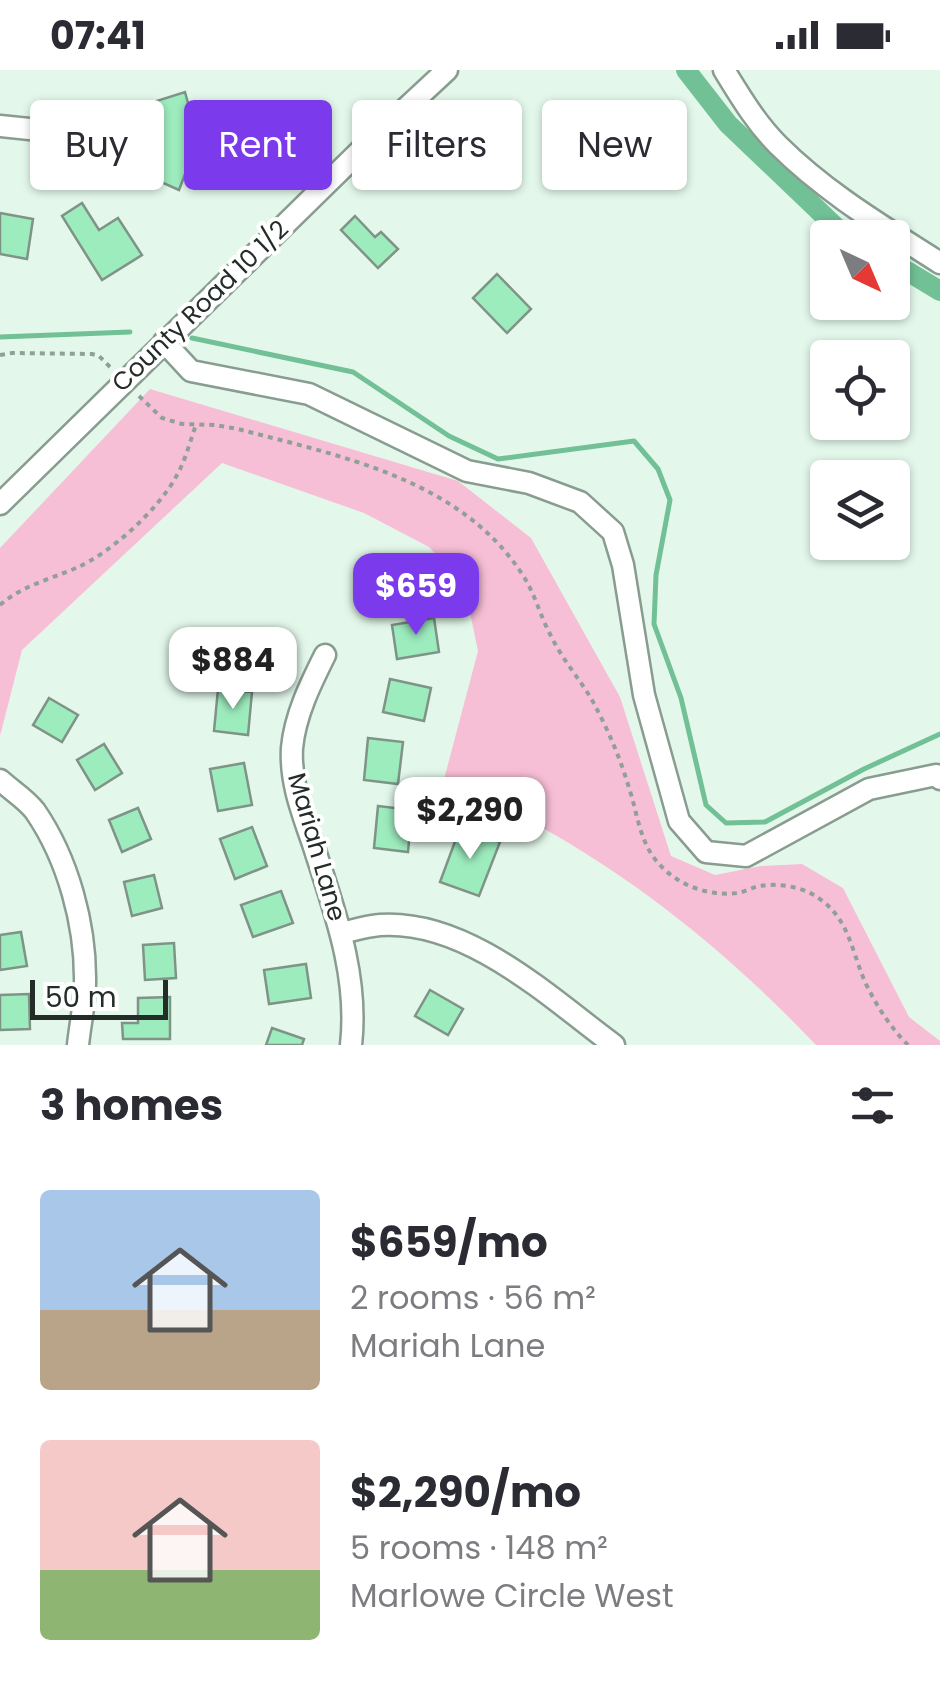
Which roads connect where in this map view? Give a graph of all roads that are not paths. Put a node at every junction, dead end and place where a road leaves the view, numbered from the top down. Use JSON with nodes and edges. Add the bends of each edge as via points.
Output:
{"nodes":[{"id":1,"x":447,"y":70,"type":"edge"},
{"id":2,"x":724,"y":70,"type":"edge"},
{"id":3,"x":0,"y":126,"type":"edge"},
{"id":4,"x":30,"y":129,"type":"edge"},
{"id":5,"x":940,"y":263,"type":"edge"},
{"id":6,"x":164,"y":342,"type":"junction"},
{"id":7,"x":0,"y":504,"type":"edge"},
{"id":8,"x":325,"y":654,"type":"dead end"},
{"id":9,"x":940,"y":779,"type":"edge"},
{"id":10,"x":0,"y":780,"type":"edge"},
{"id":11,"x":342,"y":933,"type":"junction"},
{"id":12,"x":78,"y":1045,"type":"edge"},
{"id":13,"x":351,"y":1045,"type":"edge"},
{"id":14,"x":614,"y":1045,"type":"edge"}],
"edges":[{"from":1,"to":6,"type":"street","name":"County Road 10 1/2"},
{"from":2,"to":5,"type":"street","via":[[757,120],[802,167]]},
{"from":3,"to":4,"type":"street"},
{"from":6,"to":7,"type":"street","name":"County Road 10 1/2"},
{"from":6,"to":9,"type":"street","via":[[192,371],[310,394],[467,471],[528,482],[580,502],[612,532],[644,696],[678,822],[706,852],[746,856],[870,789]]},
{"from":8,"to":11,"type":"street","name":"Mariah Lane","via":[[292,745],[293,784]]},
{"from":10,"to":12,"type":"street","via":[[33,808],[75,902],[85,983]]},
{"from":11,"to":13,"type":"street","name":"Mariah Lane","via":[[352,984]]},
{"from":11,"to":14,"type":"street","via":[[380,925],[442,933],[500,961]]}]}
